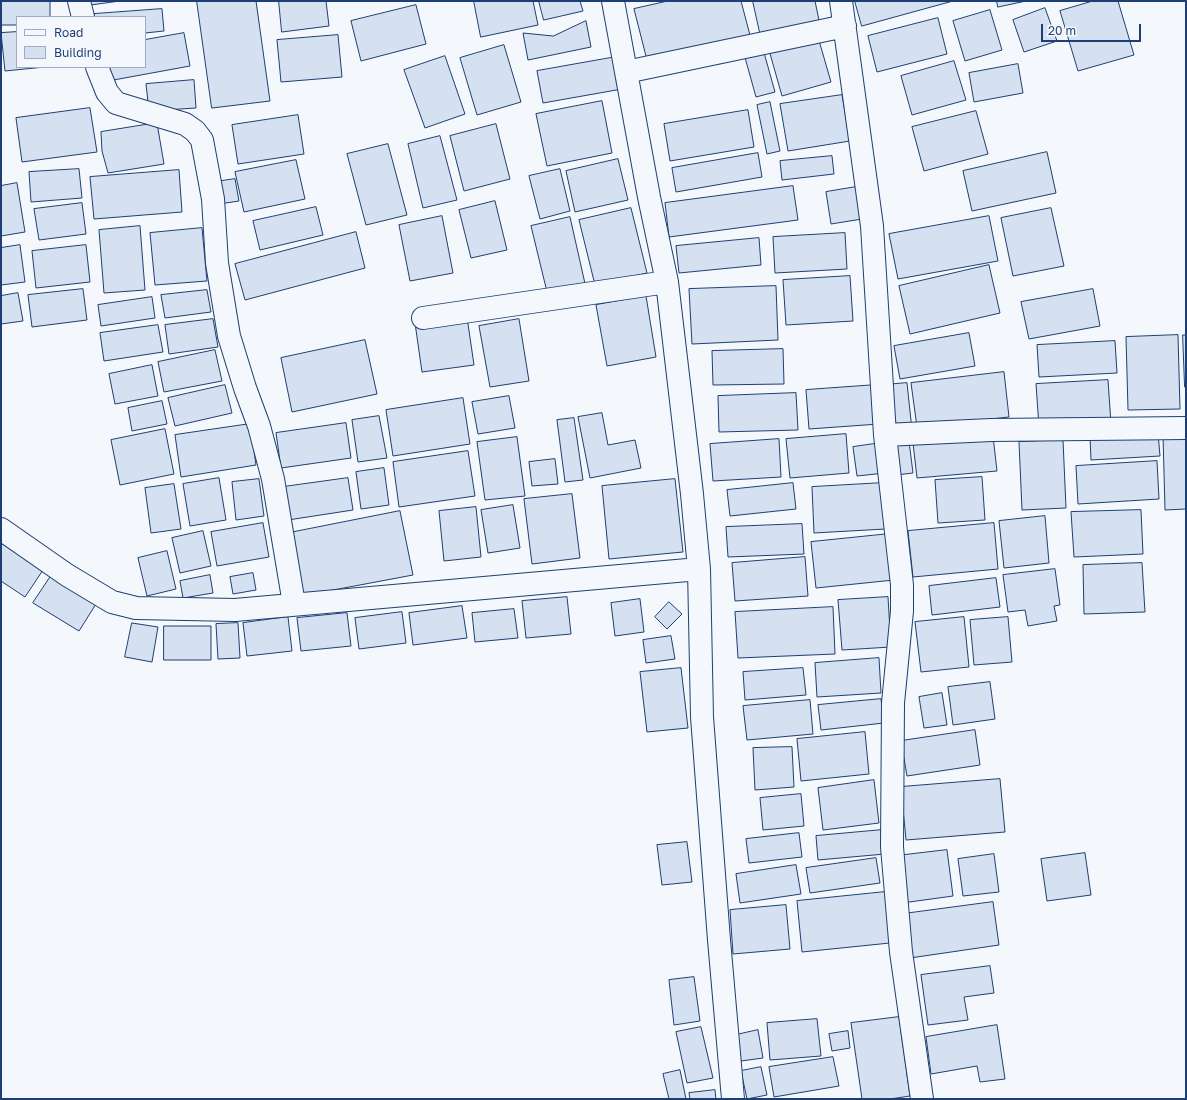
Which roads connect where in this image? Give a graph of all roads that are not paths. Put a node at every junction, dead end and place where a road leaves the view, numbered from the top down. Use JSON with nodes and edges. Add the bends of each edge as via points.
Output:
{"nodes":[{"id":1,"x":79,"y":1,"type":"edge"},
{"id":2,"x":613,"y":1,"type":"edge"},
{"id":3,"x":841,"y":1,"type":"edge"},
{"id":4,"x":83,"y":16,"type":"edge"},
{"id":5,"x":845,"y":26,"type":"junction"},
{"id":6,"x":97,"y":68,"type":"edge"},
{"id":7,"x":626,"y":72,"type":"junction"},
{"id":8,"x":667,"y":282,"type":"junction"},
{"id":9,"x":423,"y":318,"type":"dead end"},
{"id":10,"x":1186,"y":428,"type":"edge"},
{"id":11,"x":885,"y":435,"type":"junction"},
{"id":12,"x":1,"y":529,"type":"edge"},
{"id":13,"x":699,"y":569,"type":"junction"},
{"id":14,"x":294,"y":604,"type":"junction"},
{"id":15,"x":733,"y":1099,"type":"edge"},
{"id":16,"x":922,"y":1099,"type":"edge"}],
"edges":[{"from":1,"to":4,"type":"street"},
{"from":2,"to":7,"type":"street"},
{"from":3,"to":5,"type":"street"},
{"from":5,"to":7,"type":"street"},
{"from":5,"to":11,"type":"street","via":[[872,226]]},
{"from":6,"to":14,"type":"street","via":[[107,92],[116,103],[185,124],[202,140],[213,198],[217,263],[229,336],[259,426],[273,479]]},
{"from":7,"to":8,"type":"street"},
{"from":8,"to":9,"type":"street"},
{"from":8,"to":13,"type":"street"},
{"from":10,"to":11,"type":"street","via":[[991,430]]},
{"from":11,"to":16,"type":"street","via":[[902,585],[893,703],[892,847],[901,952]]},
{"from":12,"to":14,"type":"street","via":[[73,579],[112,602],[136,608],[235,610]]},
{"from":13,"to":14,"type":"street"},
{"from":13,"to":15,"type":"street","via":[[702,717],[718,940]]}]}
